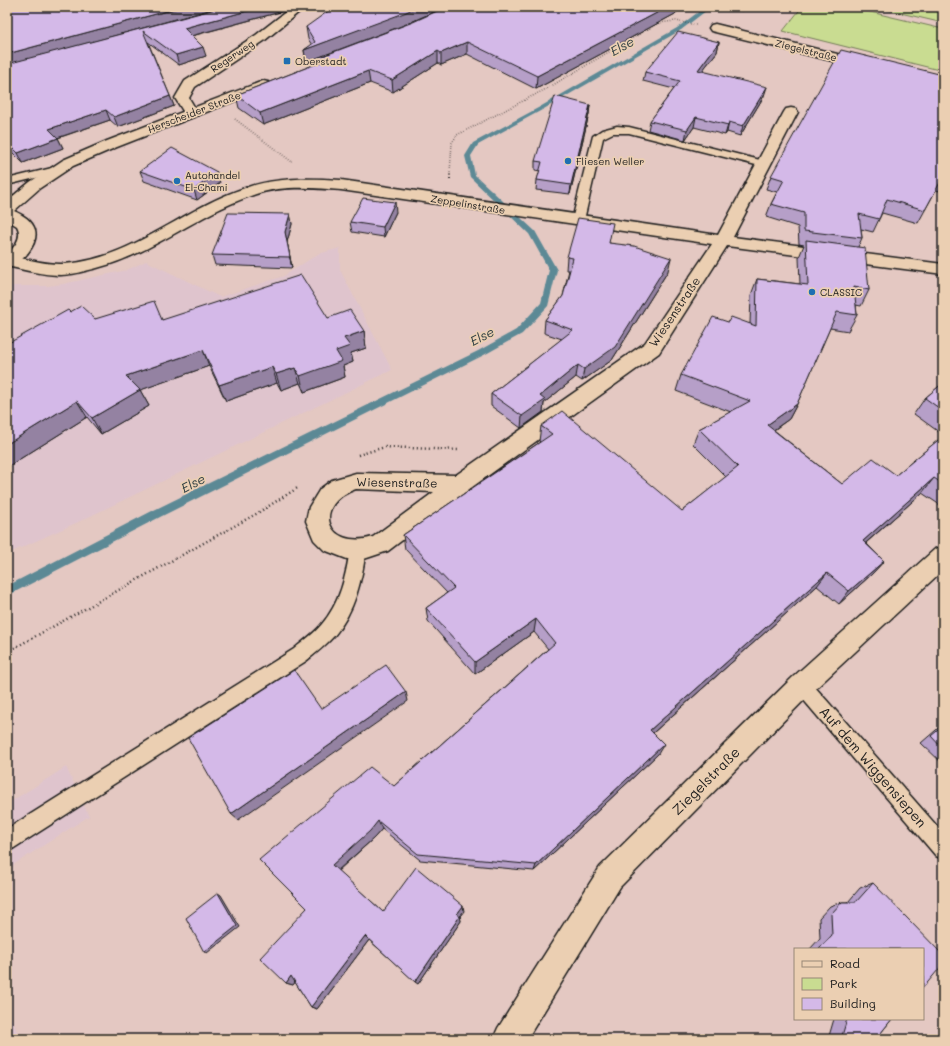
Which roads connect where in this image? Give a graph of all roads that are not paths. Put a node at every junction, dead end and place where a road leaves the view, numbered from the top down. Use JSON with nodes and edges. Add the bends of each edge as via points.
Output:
{"nodes":[{"id":1,"x":299,"y":7,"type":"edge"},
{"id":2,"x":715,"y":28,"type":"dead end"},
{"id":3,"x":875,"y":67,"type":"edge"},
{"id":4,"x":277,"y":80,"type":"edge"},
{"id":5,"x":791,"y":112,"type":"dead end"},
{"id":6,"x":191,"y":113,"type":"junction"},
{"id":7,"x":764,"y":164,"type":"junction"},
{"id":8,"x":56,"y":170,"type":"junction"},
{"id":9,"x":7,"y":182,"type":"edge"},
{"id":10,"x":7,"y":209,"type":"edge"},
{"id":11,"x":7,"y":214,"type":"edge"},
{"id":12,"x":578,"y":220,"type":"junction"},
{"id":13,"x":723,"y":240,"type":"junction"},
{"id":14,"x":9,"y":262,"type":"edge"},
{"id":15,"x":943,"y":270,"type":"edge"},
{"id":16,"x":460,"y":484,"type":"junction"},
{"id":17,"x":358,"y":549,"type":"junction"},
{"id":18,"x":943,"y":556,"type":"edge"},
{"id":19,"x":802,"y":685,"type":"junction"},
{"id":20,"x":7,"y":841,"type":"edge"},
{"id":21,"x":943,"y":849,"type":"edge"},
{"id":22,"x":510,"y":1039,"type":"edge"}],
"edges":[{"from":1,"to":6,"type":"street","name":"Regerweg","via":[[260,38],[190,84],[182,98]]},
{"from":2,"to":3,"type":"street","name":"Ziegelstraße"},
{"from":4,"to":6,"type":"street","name":"Herscheider Straße"},
{"from":5,"to":7,"type":"street","name":"Wiesenstraße"},
{"from":6,"to":8,"type":"street","name":"Herscheider Straße","via":[[112,144]]},
{"from":7,"to":12,"type":"lane","via":[[629,130],[608,130],[598,136]]},
{"from":7,"to":13,"type":"street","name":"Wiesenstraße"},
{"from":8,"to":9,"type":"lane"},
{"from":8,"to":10,"type":"street","name":"Herscheider Straße"},
{"from":11,"to":14,"type":"street","via":[[22,221],[28,235],[26,244]]},
{"from":12,"to":13,"type":"street","name":"Zeppelinstraße"},
{"from":12,"to":14,"type":"street","name":"Zeppelinstraße","via":[[341,185],[280,184],[240,194],[203,211],[126,254],[99,264],[55,269]]},
{"from":13,"to":15,"type":"street","name":"Zeppelinstraße"},
{"from":13,"to":16,"type":"street","name":"Wiesenstraße","via":[[652,348]]},
{"from":16,"to":17,"type":"street","name":"Wiesenstraße","via":[[380,544]]},
{"from":16,"to":17,"type":"street","name":"Wiesenstraße","via":[[356,481],[340,486],[328,495],[320,507],[317,521],[322,533],[332,544],[347,549]]},
{"from":17,"to":20,"type":"lane","via":[[355,576],[346,601],[328,629],[300,655]]},
{"from":18,"to":19,"type":"street","name":"Ziegelstraße"},
{"from":19,"to":21,"type":"lane","name":"Auf dem Wiggensiepen"},
{"from":19,"to":22,"type":"street","name":"Ziegelstraße","via":[[610,877]]}]}
